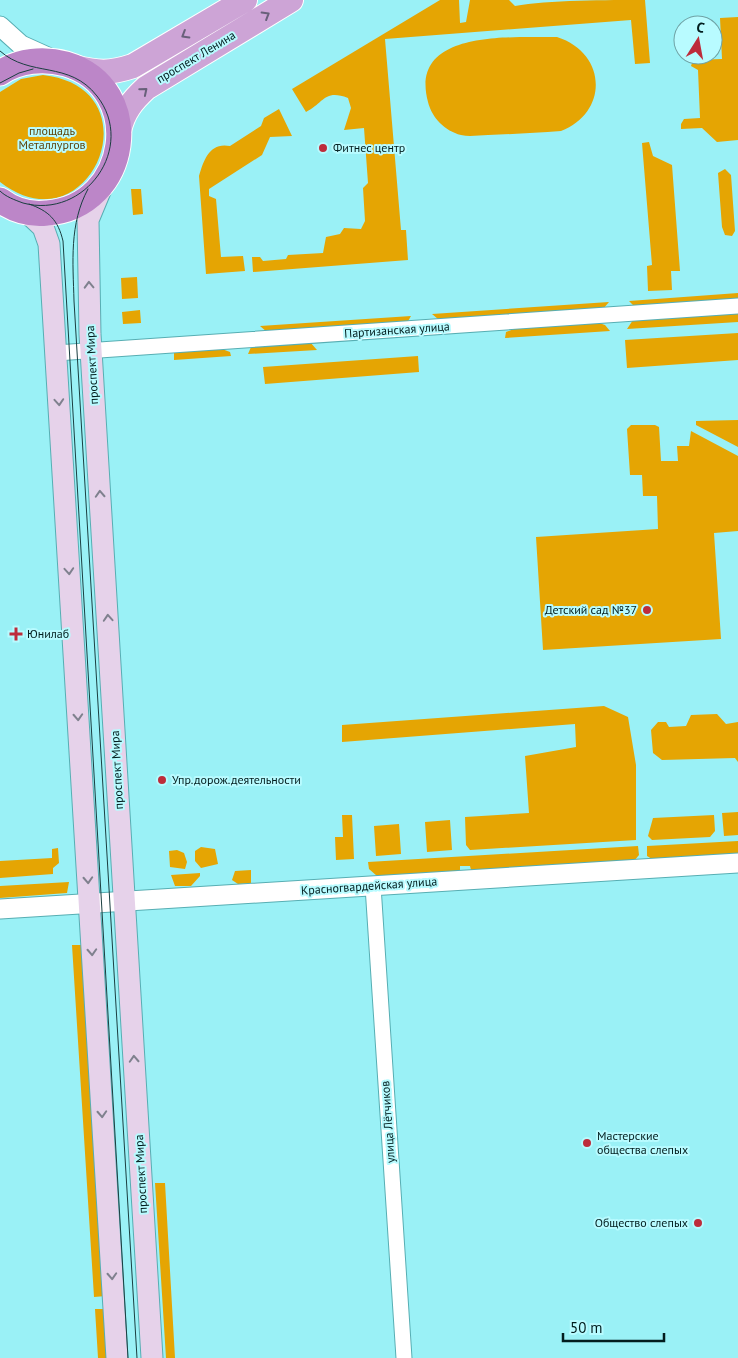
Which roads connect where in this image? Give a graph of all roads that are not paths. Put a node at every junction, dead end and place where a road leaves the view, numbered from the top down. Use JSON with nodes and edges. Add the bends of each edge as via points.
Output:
{"nodes":[{"id":1,"x":245,"y":0,"type":"edge"},
{"id":2,"x":291,"y":0,"type":"edge"},
{"id":3,"x":0,"y":26,"type":"edge"},
{"id":4,"x":64,"y":64,"type":"junction"},
{"id":5,"x":0,"y":73,"type":"edge"},
{"id":6,"x":119,"y":131,"type":"junction"},
{"id":7,"x":103,"y":184,"type":"junction"},
{"id":8,"x":8,"y":205,"type":"edge"},
{"id":9,"x":738,"y":306,"type":"edge"},
{"id":10,"x":91,"y":350,"type":"junction"},
{"id":11,"x":56,"y":353,"type":"junction"},
{"id":12,"x":738,"y":863,"type":"edge"},
{"id":13,"x":373,"y":886,"type":"junction"},
{"id":14,"x":125,"y":901,"type":"junction"},
{"id":15,"x":89,"y":903,"type":"junction"},
{"id":16,"x":0,"y":909,"type":"edge"},
{"id":17,"x":117,"y":1358,"type":"edge"},
{"id":18,"x":152,"y":1358,"type":"edge"},
{"id":19,"x":404,"y":1358,"type":"edge"}],
"edges":[{"from":1,"to":4,"type":"main road","name":"проспект Ленина","one_way":true,"via":[[133,66],[113,72],[94,72]]},
{"from":6,"to":2,"type":"main road","name":"проспект Ленина","one_way":true,"via":[[122,116],[146,88]]},
{"from":3,"to":4,"type":"street","via":[[21,45]]},
{"from":4,"to":5,"type":"highway","via":[[29,61]]},
{"from":4,"to":6,"type":"highway","via":[[95,81],[117,117]]},
{"from":6,"to":7,"type":"highway","via":[[116,159]]},
{"from":7,"to":8,"type":"highway","via":[[93,195],[69,209],[41,214]]},
{"from":10,"to":7,"type":"main road","name":"проспект Мира","one_way":true,"via":[[88,220]]},
{"from":8,"to":11,"type":"main road","via":[[43,227],[49,244]]},
{"from":9,"to":10,"type":"street","name":"Партизанская улица"},
{"from":10,"to":11,"type":"street","name":"Партизанская улица"},
{"from":14,"to":10,"type":"main road","name":"проспект Мира","one_way":true},
{"from":11,"to":15,"type":"main road","one_way":true},
{"from":12,"to":13,"type":"street","name":"Красногвардейская улица"},
{"from":13,"to":14,"type":"street","name":"Красногвардейская улица"},
{"from":13,"to":19,"type":"street","name":"улица Лётчиков"},
{"from":14,"to":15,"type":"street","name":"Красногвардейская улица"},
{"from":18,"to":14,"type":"main road","name":"проспект Мира","one_way":true},
{"from":15,"to":16,"type":"street","name":"Красногвардейская улица"},
{"from":15,"to":17,"type":"main road","one_way":true}]}
